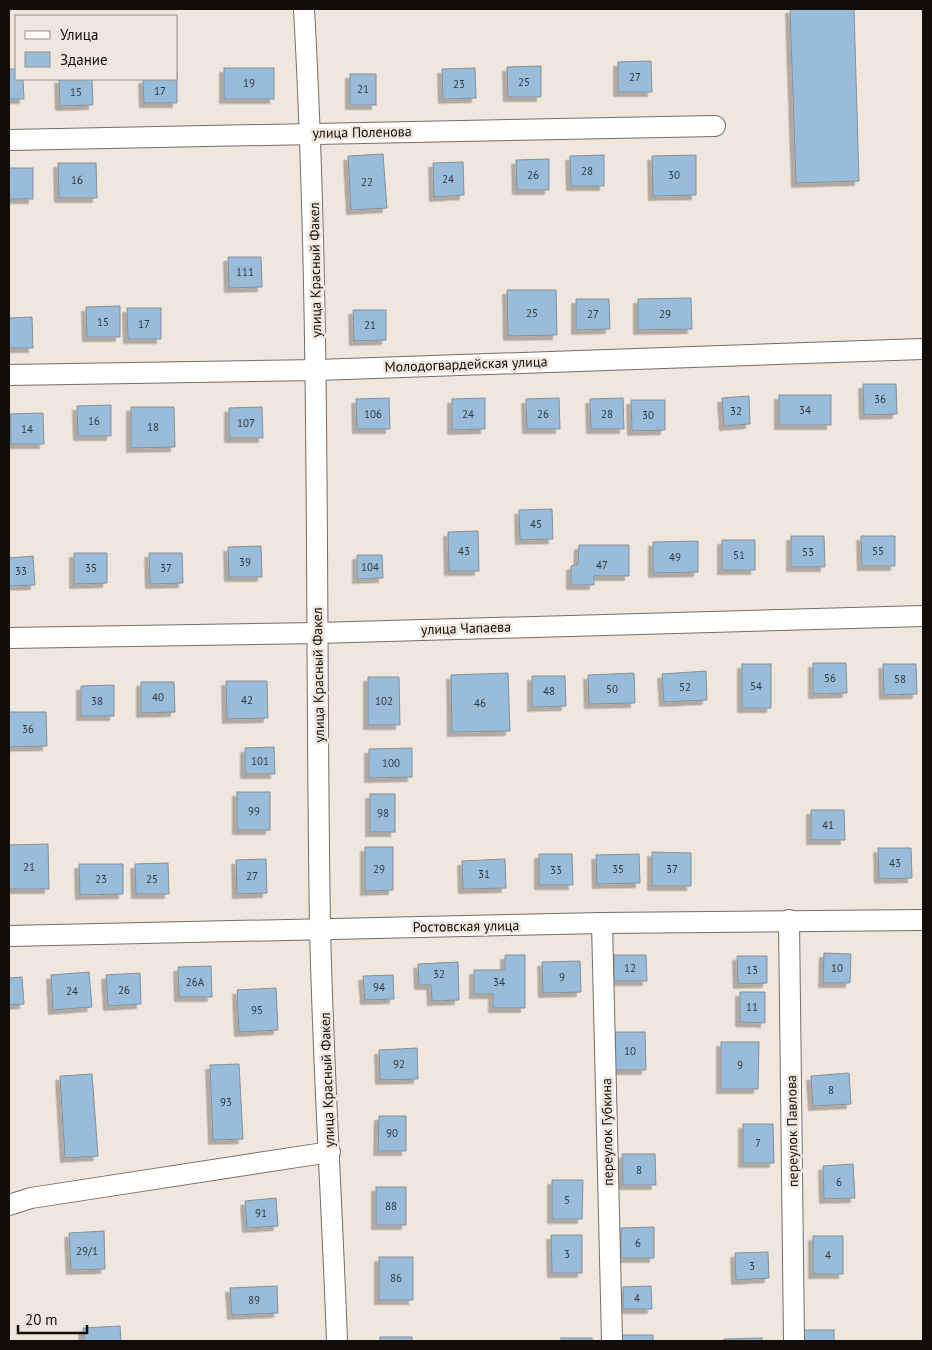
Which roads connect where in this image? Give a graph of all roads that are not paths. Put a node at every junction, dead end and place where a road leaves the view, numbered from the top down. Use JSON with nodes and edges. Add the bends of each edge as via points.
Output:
{"nodes":[{"id":1,"x":304,"y":9,"type":"edge"},
{"id":2,"x":715,"y":126,"type":"dead end"},
{"id":3,"x":311,"y":133,"type":"junction"},
{"id":4,"x":9,"y":140,"type":"edge"},
{"id":5,"x":923,"y":348,"type":"edge"},
{"id":6,"x":317,"y":370,"type":"junction"},
{"id":7,"x":9,"y":375,"type":"edge"},
{"id":8,"x":923,"y":616,"type":"edge"},
{"id":9,"x":317,"y":633,"type":"junction"},
{"id":10,"x":9,"y":638,"type":"edge"},
{"id":11,"x":789,"y":920,"type":"junction"},
{"id":12,"x":923,"y":920,"type":"edge"},
{"id":13,"x":602,"y":923,"type":"junction"},
{"id":14,"x":320,"y":930,"type":"junction"},
{"id":15,"x":9,"y":936,"type":"edge"},
{"id":16,"x":330,"y":1152,"type":"junction"},
{"id":17,"x":9,"y":1205,"type":"edge"},
{"id":18,"x":337,"y":1341,"type":"edge"},
{"id":19,"x":612,"y":1341,"type":"edge"},
{"id":20,"x":794,"y":1341,"type":"edge"}],
"edges":[{"from":1,"to":3,"type":"street","name":"улица Красный Факел"},
{"from":2,"to":3,"type":"street","name":"улица Поленова"},
{"from":3,"to":4,"type":"street","name":"улица Поленова"},
{"from":3,"to":6,"type":"street","name":"улица Красный Факел"},
{"from":5,"to":6,"type":"street","name":"Молодогвардейская улица"},
{"from":6,"to":7,"type":"street","name":"Молодогвардейская улица"},
{"from":6,"to":9,"type":"street","name":"улица Красный Факел"},
{"from":8,"to":9,"type":"street","name":"улица Чапаева"},
{"from":9,"to":10,"type":"street","name":"улица Чапаева"},
{"from":9,"to":14,"type":"street","name":"улица Красный Факел"},
{"from":11,"to":12,"type":"street","name":"Ростовская улица"},
{"from":11,"to":13,"type":"street","name":"Ростовская улица"},
{"from":11,"to":20,"type":"street","name":"переулок Павлова"},
{"from":13,"to":14,"type":"street","name":"Ростовская улица"},
{"from":13,"to":19,"type":"street","name":"переулок Губкина"},
{"from":14,"to":15,"type":"street","name":"Ростовская улица"},
{"from":14,"to":16,"type":"street","name":"улица Красный Факел"},
{"from":16,"to":17,"type":"street","via":[[31,1198]]},
{"from":16,"to":18,"type":"street","name":"улица Красный Факел"}]}
